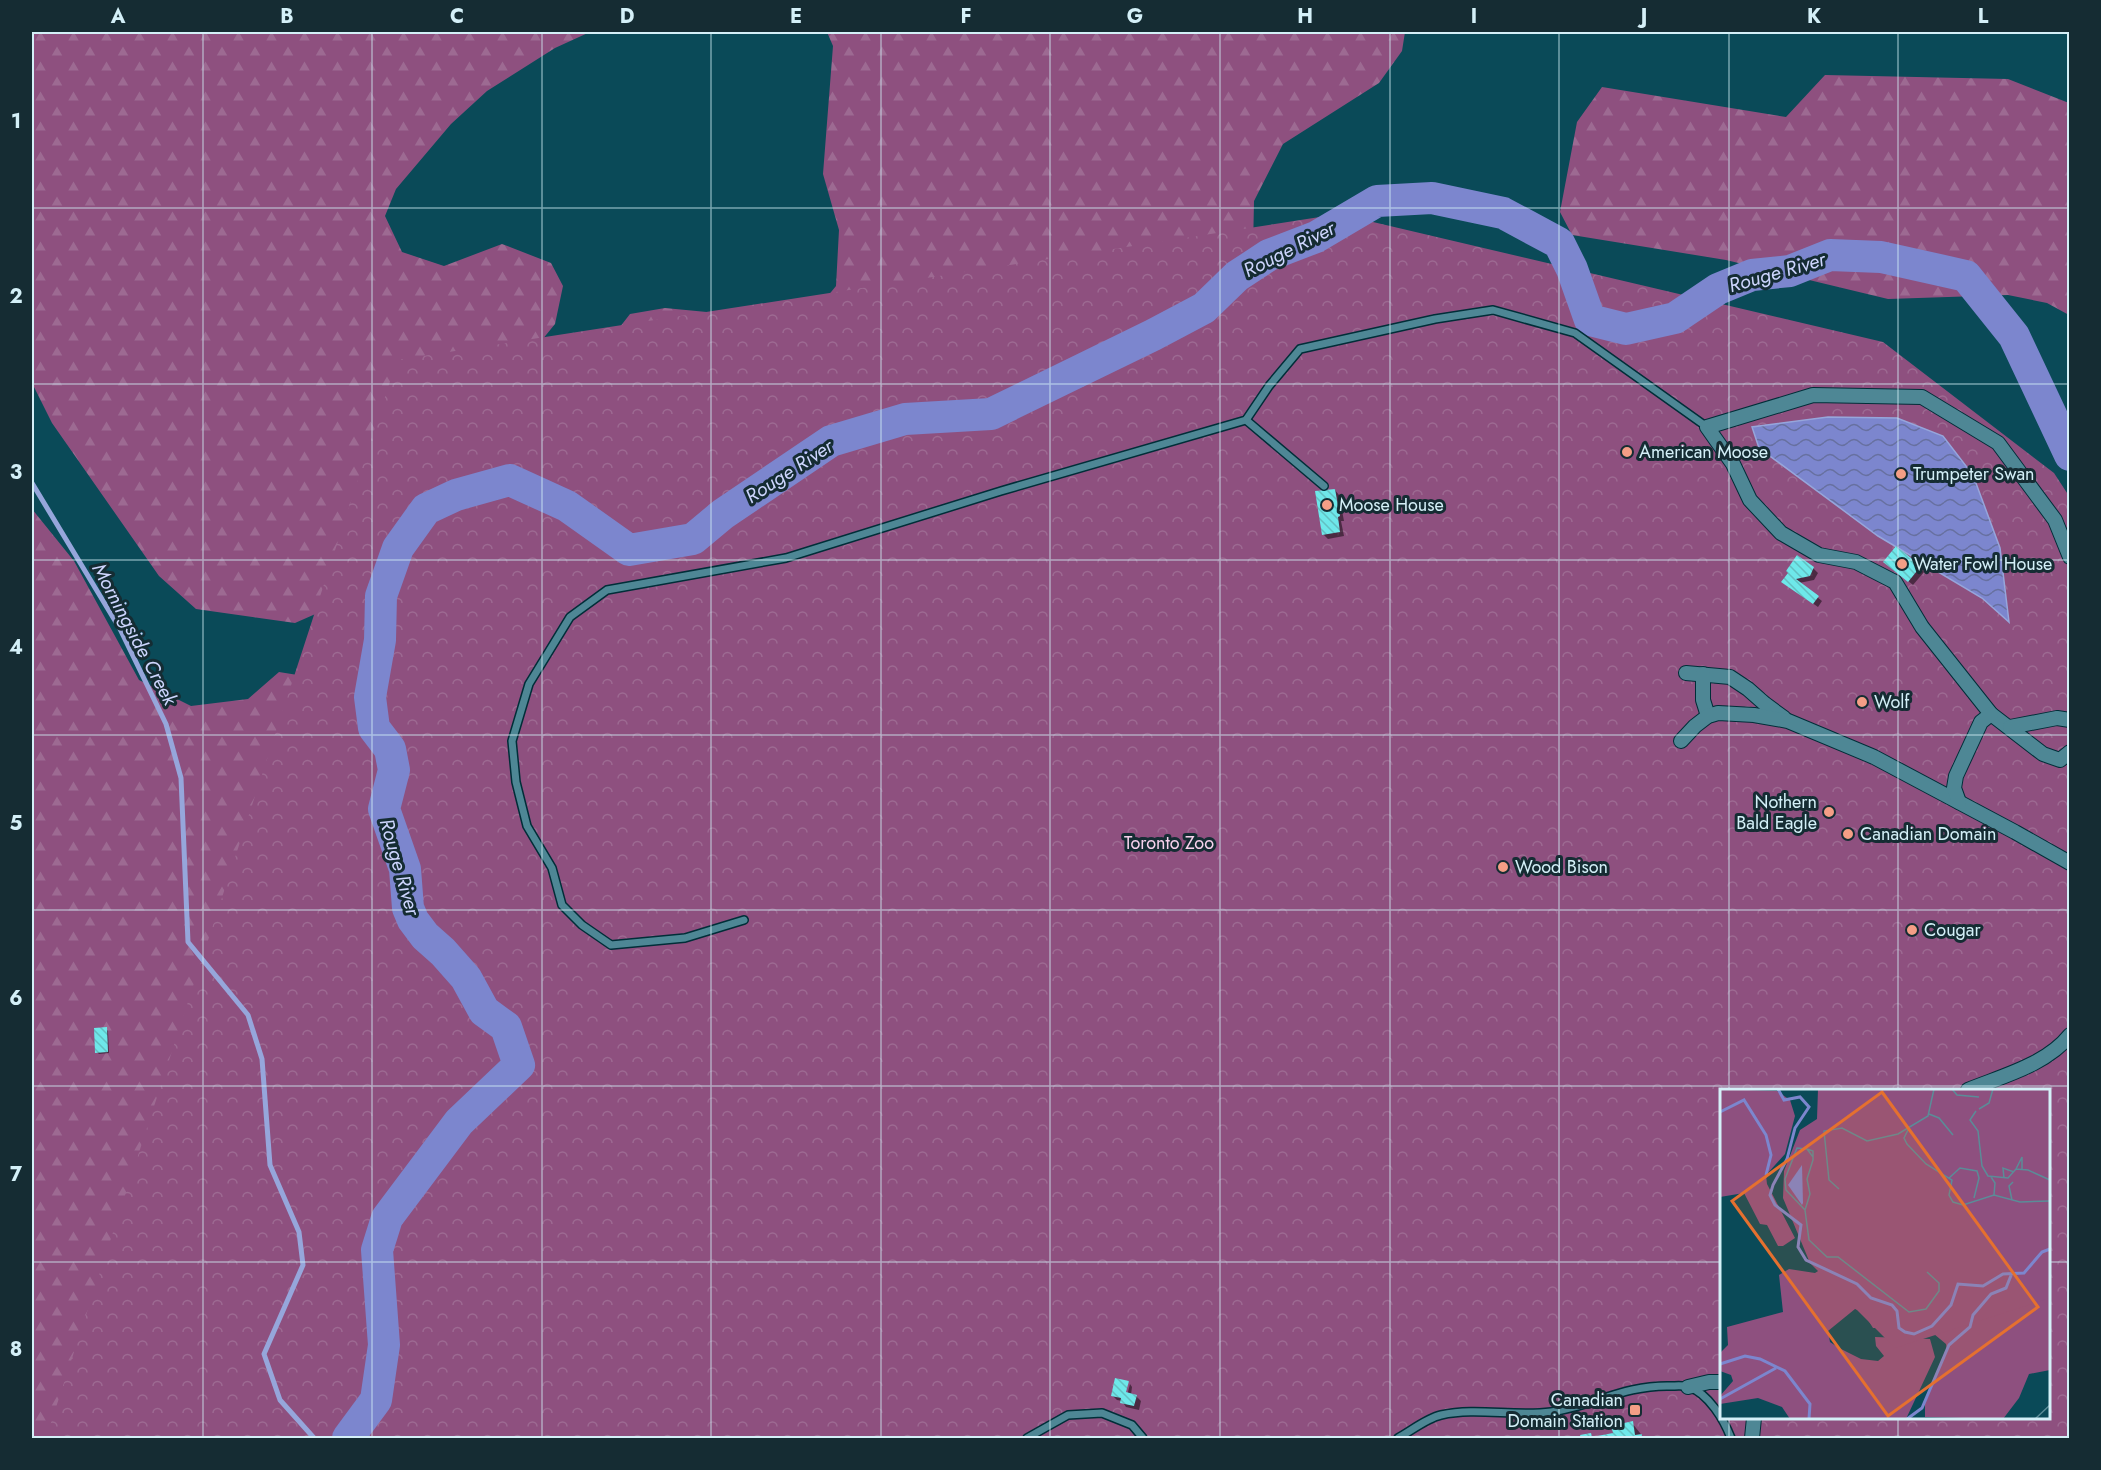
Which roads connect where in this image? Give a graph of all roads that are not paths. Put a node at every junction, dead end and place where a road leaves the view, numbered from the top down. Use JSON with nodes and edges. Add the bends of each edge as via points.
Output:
{"nodes":[{"id":1,"x":1246,"y":420,"type":"junction"},
{"id":2,"x":1707,"y":427,"type":"junction"},
{"id":3,"x":1324,"y":486,"type":"dead end"},
{"id":4,"x":2070,"y":557,"type":"edge"},
{"id":5,"x":1686,"y":673,"type":"dead end"},
{"id":6,"x":1703,"y":674,"type":"junction"},
{"id":7,"x":1991,"y":714,"type":"junction"},
{"id":8,"x":1708,"y":716,"type":"junction"},
{"id":9,"x":2070,"y":720,"type":"edge"},
{"id":10,"x":1788,"y":721,"type":"junction"},
{"id":11,"x":2010,"y":727,"type":"junction"},
{"id":12,"x":1681,"y":741,"type":"dead end"},
{"id":13,"x":2070,"y":752,"type":"edge"},
{"id":14,"x":1959,"y":802,"type":"junction"},
{"id":15,"x":2070,"y":863,"type":"edge"},
{"id":16,"x":744,"y":920,"type":"dead end"},
{"id":17,"x":2070,"y":1035,"type":"edge"},
{"id":18,"x":1970,"y":1089,"type":"edge"},
{"id":19,"x":1720,"y":1382,"type":"edge"},
{"id":20,"x":1688,"y":1387,"type":"junction"},
{"id":21,"x":1720,"y":1416,"type":"edge"},
{"id":22,"x":1722,"y":1419,"type":"edge"},
{"id":23,"x":1754,"y":1419,"type":"edge"},
{"id":24,"x":1027,"y":1438,"type":"edge"},
{"id":25,"x":1143,"y":1438,"type":"edge"},
{"id":26,"x":1398,"y":1438,"type":"edge"},
{"id":27,"x":1731,"y":1438,"type":"edge"},
{"id":28,"x":1752,"y":1438,"type":"edge"}],
"edges":[{"from":1,"to":2,"type":"lane","via":[[1300,350],[1493,310],[1575,333]]},
{"from":1,"to":3,"type":"lane"},
{"from":1,"to":16,"type":"lane","via":[[786,558],[608,590],[570,617],[528,684],[512,741],[516,782],[527,826],[552,868],[562,905],[611,945],[685,938]]},
{"from":2,"to":4,"type":"street","via":[[1813,395],[1922,398],[1998,443],[2055,520]]},
{"from":2,"to":7,"type":"street","via":[[1733,464],[1749,500],[1781,533],[1820,555],[1856,562],[1895,582],[1922,627]]},
{"from":5,"to":6,"type":"street"},
{"from":6,"to":8,"type":"street","via":[[1703,700]]},
{"from":6,"to":10,"type":"street","via":[[1730,677]]},
{"from":7,"to":11,"type":"street"},
{"from":7,"to":14,"type":"street","via":[[1981,722],[1956,776],[1954,788]]},
{"from":8,"to":10,"type":"street","via":[[1754,715]]},
{"from":8,"to":12,"type":"street"},
{"from":9,"to":11,"type":"street","via":[[2057,718]]},
{"from":10,"to":14,"type":"street","via":[[1874,757]]},
{"from":11,"to":13,"type":"street","via":[[2043,754],[2060,760]]},
{"from":14,"to":15,"type":"street"},
{"from":17,"to":18,"type":"street","via":[[2060,1047],[2023,1068]]},
{"from":19,"to":20,"type":"street"},
{"from":20,"to":21,"type":"lane"},
{"from":20,"to":26,"type":"lane","via":[[1652,1386],[1622,1391],[1550,1412],[1463,1410],[1437,1415]]},
{"from":22,"to":27,"type":"lane"},
{"from":23,"to":28,"type":"street"},
{"from":24,"to":25,"type":"lane","via":[[1068,1415],[1102,1413],[1132,1425]]}]}
